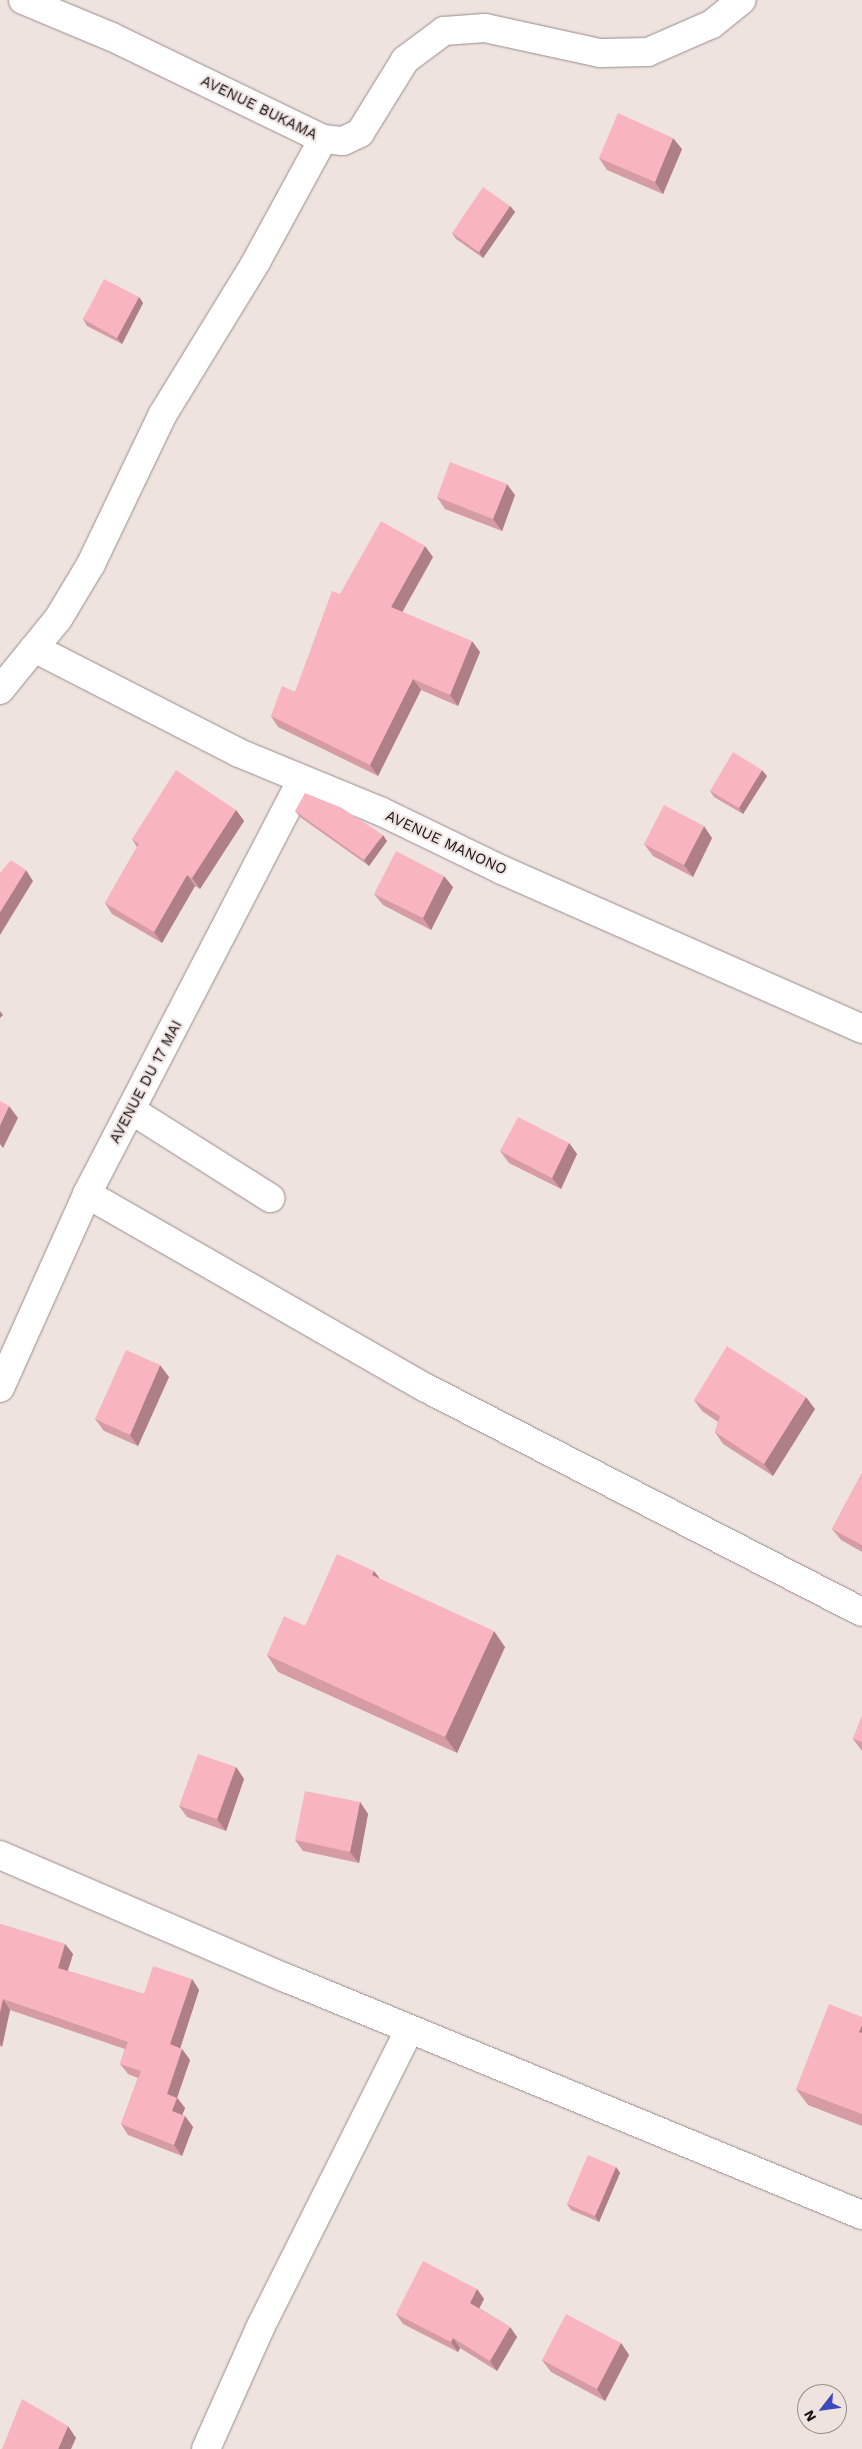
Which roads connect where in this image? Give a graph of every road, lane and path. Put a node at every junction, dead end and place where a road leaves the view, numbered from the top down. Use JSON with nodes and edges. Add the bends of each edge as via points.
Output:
{"nodes":[{"id":1,"x":23,"y":0,"type":"edge"},
{"id":2,"x":742,"y":0,"type":"edge"},
{"id":3,"x":323,"y":139,"type":"junction"},
{"id":4,"x":34,"y":648,"type":"junction"},
{"id":5,"x":0,"y":690,"type":"edge"},
{"id":6,"x":301,"y":781,"type":"junction"},
{"id":7,"x":862,"y":1029,"type":"edge"},
{"id":8,"x":132,"y":1110,"type":"junction"},
{"id":9,"x":87,"y":1194,"type":"junction"},
{"id":10,"x":270,"y":1198,"type":"dead end"},
{"id":11,"x":0,"y":1388,"type":"edge"},
{"id":12,"x":862,"y":1612,"type":"edge"},
{"id":13,"x":0,"y":1855,"type":"edge"},
{"id":14,"x":409,"y":2030,"type":"junction"},
{"id":15,"x":862,"y":2215,"type":"edge"},
{"id":16,"x":206,"y":2449,"type":"edge"}],
"edges":[{"from":1,"to":3,"type":"street","name":"AVENUE BUKAMA","via":[[112,37]]},
{"from":2,"to":3,"type":"street","name":"AVENUE BUKAMA","via":[[712,24],[648,52],[600,53],[485,28],[444,31],[405,60],[360,133],[343,141]]},
{"from":3,"to":4,"type":"street","via":[[256,262],[163,414],[91,564],[58,619]]},
{"from":4,"to":5,"type":"street"},
{"from":4,"to":6,"type":"street","name":"AVENUE MANONO","via":[[239,753]]},
{"from":6,"to":7,"type":"street","name":"AVENUE MANONO","via":[[380,811],[502,870]]},
{"from":6,"to":8,"type":"street","name":"AVENUE DU 17 MAI"},
{"from":8,"to":9,"type":"street","name":"AVENUE DU 17 MAI"},
{"from":8,"to":10,"type":"street"},
{"from":9,"to":11,"type":"street","name":"AVENUE DU 17 MAI"},
{"from":9,"to":12,"type":"street","via":[[426,1388]]},
{"from":13,"to":14,"type":"street"},
{"from":14,"to":15,"type":"street"},
{"from":14,"to":16,"type":"street","via":[[260,2328]]}]}
